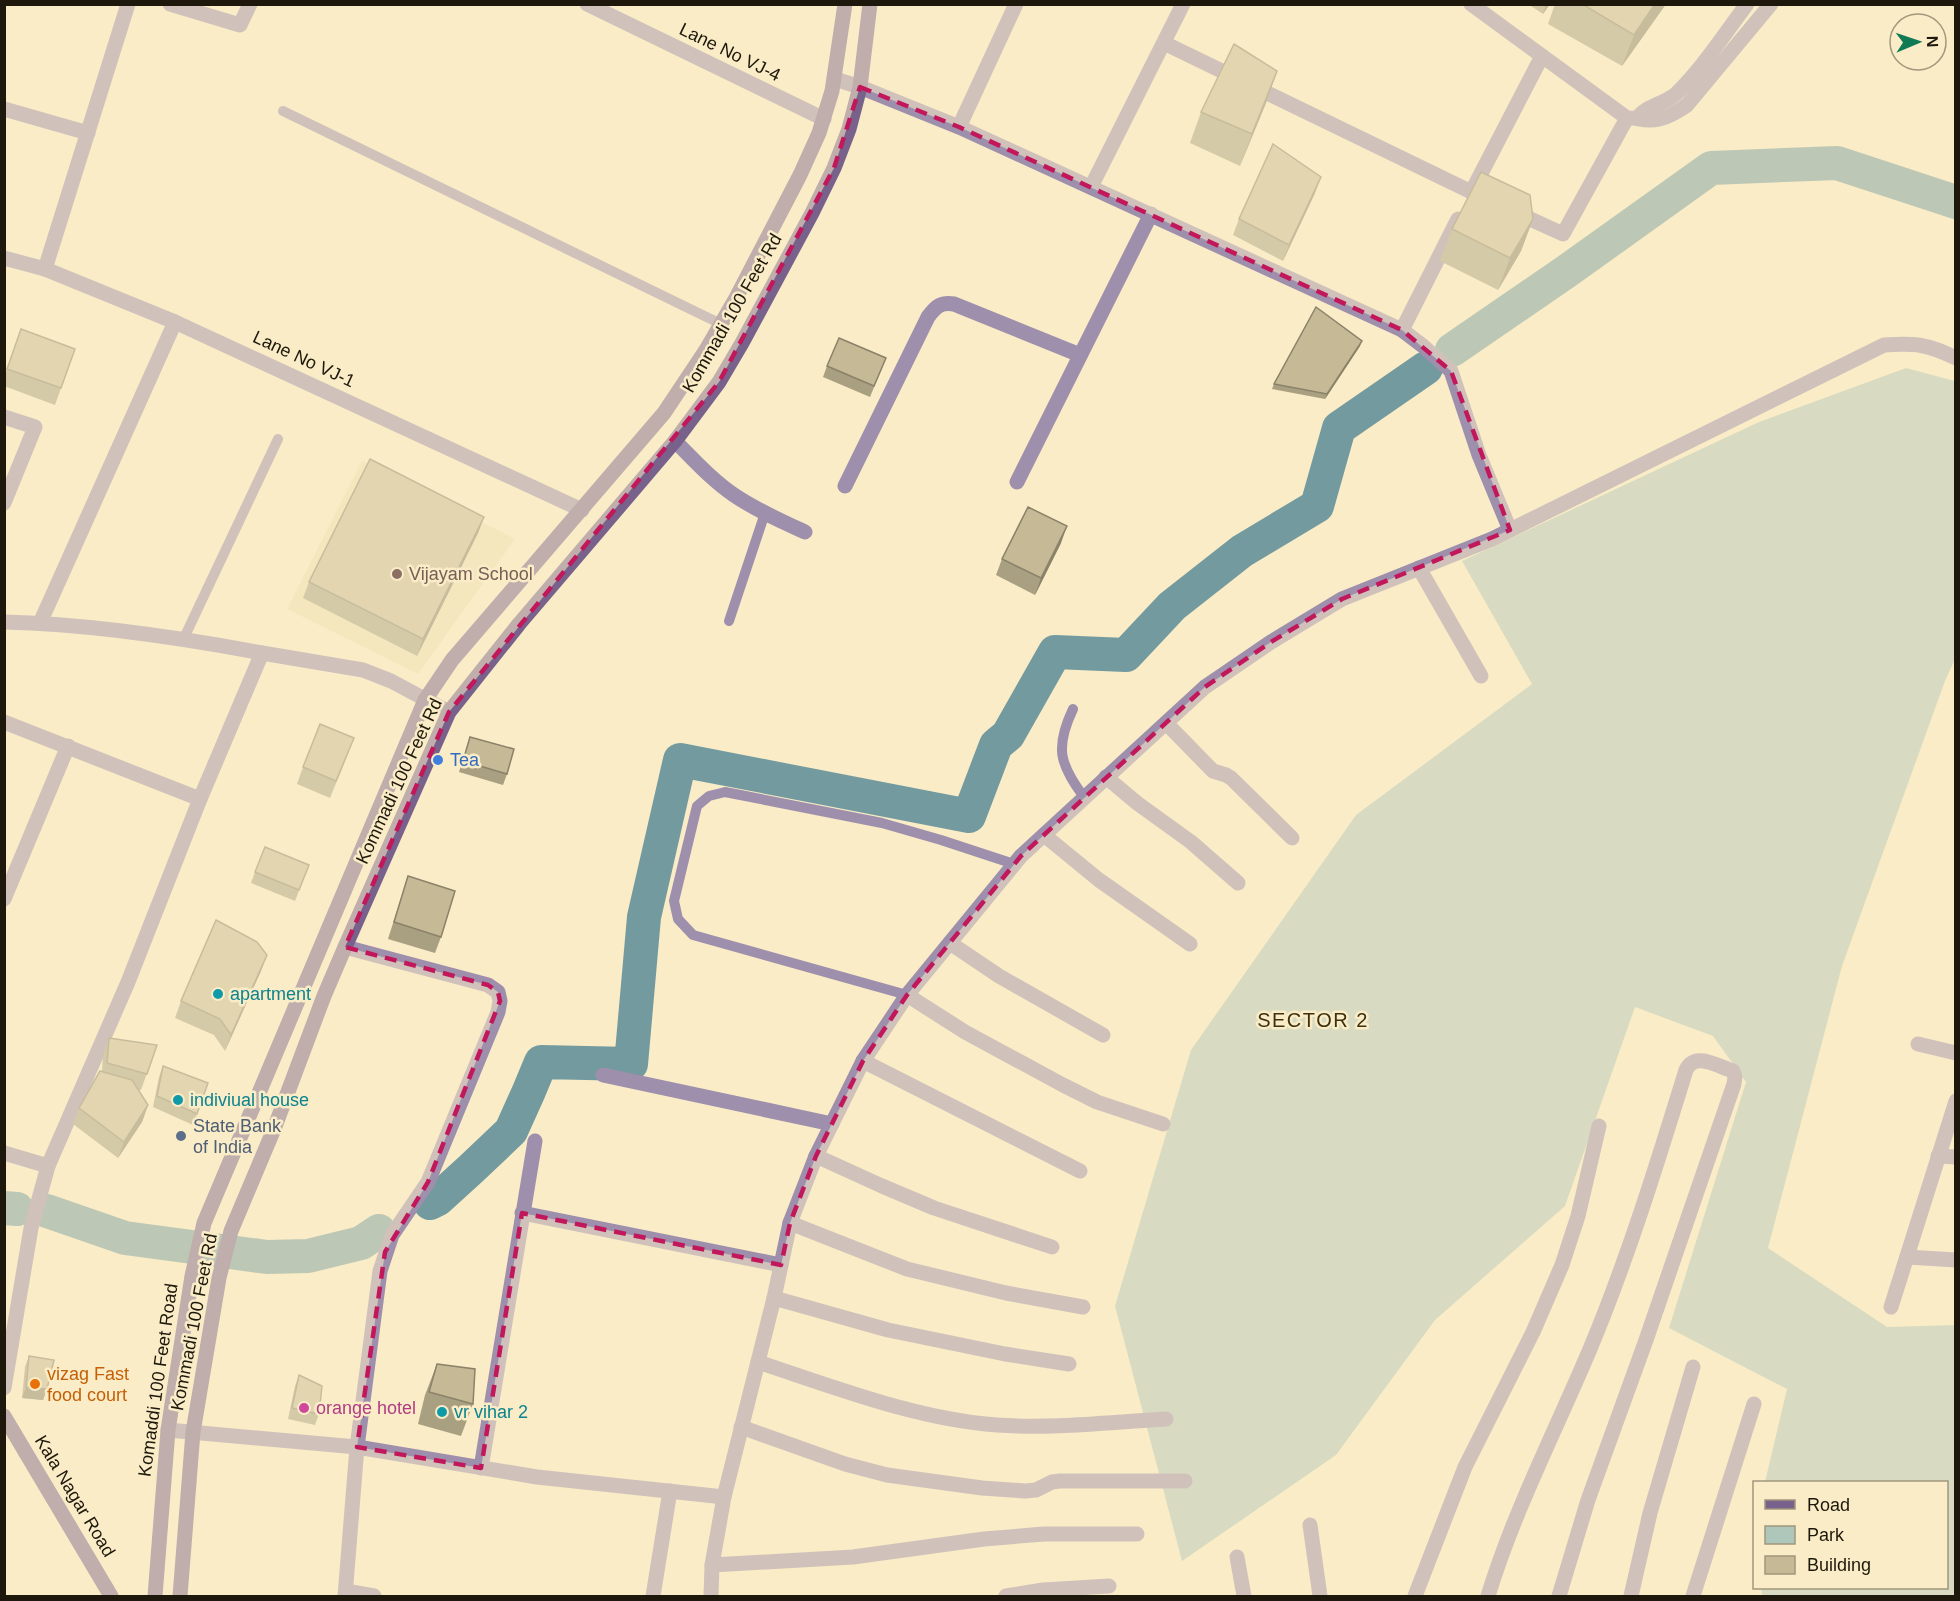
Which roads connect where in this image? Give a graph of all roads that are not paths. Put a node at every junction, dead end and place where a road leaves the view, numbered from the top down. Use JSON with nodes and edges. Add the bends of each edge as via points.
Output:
{"nodes":[{"id":1,"x":128,"y":4,"type":"edge"},
{"id":2,"x":170,"y":4,"type":"edge"},
{"id":3,"x":250,"y":4,"type":"edge"},
{"id":4,"x":587,"y":4,"type":"edge"},
{"id":5,"x":845,"y":4,"type":"edge"},
{"id":6,"x":870,"y":4,"type":"edge"},
{"id":7,"x":1016,"y":4,"type":"edge"},
{"id":8,"x":1183,"y":4,"type":"edge"},
{"id":9,"x":1471,"y":4,"type":"edge"},
{"id":10,"x":1747,"y":4,"type":"edge"},
{"id":11,"x":1771,"y":4,"type":"edge"},
{"id":12,"x":1164,"y":43,"type":"junction"},
{"id":13,"x":1542,"y":56,"type":"junction"},
{"id":14,"x":835,"y":79,"type":"junction"},
{"id":15,"x":860,"y":87,"type":"junction"},
{"id":16,"x":4,"y":109,"type":"edge"},
{"id":17,"x":283,"y":111,"type":"dead end"},
{"id":18,"x":1632,"y":117,"type":"junction"},
{"id":19,"x":824,"y":119,"type":"junction"},
{"id":20,"x":959,"y":127,"type":"junction"},
{"id":21,"x":88,"y":133,"type":"junction"},
{"id":22,"x":1091,"y":187,"type":"junction"},
{"id":23,"x":1472,"y":192,"type":"junction"},
{"id":24,"x":1151,"y":214,"type":"junction"},
{"id":25,"x":4,"y":258,"type":"edge"},
{"id":26,"x":45,"y":269,"type":"junction"},
{"id":27,"x":175,"y":322,"type":"junction"},
{"id":28,"x":721,"y":324,"type":"junction"},
{"id":29,"x":1402,"y":330,"type":"junction"},
{"id":30,"x":1080,"y":355,"type":"junction"},
{"id":31,"x":1956,"y":358,"type":"edge"},
{"id":32,"x":4,"y":417,"type":"edge"},
{"id":33,"x":278,"y":439,"type":"dead end"},
{"id":34,"x":675,"y":441,"type":"junction"},
{"id":35,"x":1017,"y":482,"type":"dead end"},
{"id":36,"x":845,"y":486,"type":"dead end"},
{"id":37,"x":4,"y":503,"type":"edge"},
{"id":38,"x":582,"y":510,"type":"junction"},
{"id":39,"x":765,"y":513,"type":"junction"},
{"id":40,"x":1510,"y":530,"type":"junction"},
{"id":41,"x":805,"y":532,"type":"dead end"},
{"id":42,"x":1419,"y":568,"type":"junction"},
{"id":43,"x":729,"y":621,"type":"dead end"},
{"id":44,"x":4,"y":622,"type":"edge"},
{"id":45,"x":40,"y":623,"type":"junction"},
{"id":46,"x":184,"y":638,"type":"junction"},
{"id":47,"x":262,"y":653,"type":"junction"},
{"id":48,"x":1481,"y":676,"type":"dead end"},
{"id":49,"x":425,"y":700,"type":"junction"},
{"id":50,"x":1073,"y":709,"type":"dead end"},
{"id":51,"x":449,"y":712,"type":"junction"},
{"id":52,"x":4,"y":722,"type":"edge"},
{"id":53,"x":1166,"y":723,"type":"junction"},
{"id":54,"x":68,"y":746,"type":"junction"},
{"id":55,"x":1106,"y":777,"type":"junction"},
{"id":56,"x":1084,"y":797,"type":"junction"},
{"id":57,"x":200,"y":799,"type":"junction"},
{"id":58,"x":1044,"y":835,"type":"junction"},
{"id":59,"x":1292,"y":838,"type":"dead end"},
{"id":60,"x":1014,"y":864,"type":"junction"},
{"id":61,"x":1238,"y":883,"type":"dead end"},
{"id":62,"x":4,"y":899,"type":"edge"},
{"id":63,"x":950,"y":943,"type":"junction"},
{"id":64,"x":1190,"y":944,"type":"dead end"},
{"id":65,"x":345,"y":947,"type":"junction"},
{"id":66,"x":907,"y":995,"type":"junction"},
{"id":67,"x":1103,"y":1035,"type":"dead end"},
{"id":68,"x":1917,"y":1044,"type":"dead end"},
{"id":69,"x":1956,"y":1053,"type":"edge"},
{"id":70,"x":863,"y":1061,"type":"junction"},
{"id":71,"x":603,"y":1075,"type":"dead end"},
{"id":72,"x":1956,"y":1101,"type":"edge"},
{"id":73,"x":832,"y":1124,"type":"junction"},
{"id":74,"x":1163,"y":1124,"type":"dead end"},
{"id":75,"x":1599,"y":1126,"type":"dead end"},
{"id":76,"x":534,"y":1141,"type":"dead end"},
{"id":77,"x":4,"y":1153,"type":"edge"},
{"id":78,"x":816,"y":1156,"type":"junction"},
{"id":79,"x":1938,"y":1156,"type":"junction"},
{"id":80,"x":1956,"y":1157,"type":"edge"},
{"id":81,"x":48,"y":1166,"type":"junction"},
{"id":82,"x":1080,"y":1171,"type":"dead end"},
{"id":83,"x":522,"y":1213,"type":"junction"},
{"id":84,"x":204,"y":1223,"type":"joint"},
{"id":85,"x":790,"y":1223,"type":"junction"},
{"id":86,"x":1052,"y":1247,"type":"dead end"},
{"id":87,"x":1907,"y":1257,"type":"junction"},
{"id":88,"x":1956,"y":1260,"type":"edge"},
{"id":89,"x":781,"y":1265,"type":"junction"},
{"id":90,"x":774,"y":1298,"type":"junction"},
{"id":91,"x":1083,"y":1307,"type":"dead end"},
{"id":92,"x":1891,"y":1307,"type":"dead end"},
{"id":93,"x":758,"y":1362,"type":"junction"},
{"id":94,"x":1069,"y":1364,"type":"dead end"},
{"id":95,"x":1693,"y":1367,"type":"dead end"},
{"id":96,"x":4,"y":1388,"type":"edge"},
{"id":97,"x":1754,"y":1404,"type":"dead end"},
{"id":98,"x":4,"y":1416,"type":"edge"},
{"id":99,"x":1166,"y":1419,"type":"dead end"},
{"id":100,"x":741,"y":1427,"type":"junction"},
{"id":101,"x":168,"y":1430,"type":"junction"},
{"id":102,"x":193,"y":1432,"type":"junction"},
{"id":103,"x":357,"y":1447,"type":"junction"},
{"id":104,"x":481,"y":1468,"type":"junction"},
{"id":105,"x":1185,"y":1481,"type":"dead end"},
{"id":106,"x":670,"y":1491,"type":"junction"},
{"id":107,"x":724,"y":1497,"type":"junction"},
{"id":108,"x":1310,"y":1525,"type":"dead end"},
{"id":109,"x":1137,"y":1534,"type":"dead end"},
{"id":110,"x":1237,"y":1557,"type":"dead end"},
{"id":111,"x":712,"y":1566,"type":"junction"},
{"id":112,"x":1109,"y":1586,"type":"dead end"},
{"id":113,"x":345,"y":1594,"type":"edge"},
{"id":114,"x":111,"y":1596,"type":"edge"},
{"id":115,"x":155,"y":1596,"type":"edge"},
{"id":116,"x":180,"y":1596,"type":"edge"},
{"id":117,"x":374,"y":1596,"type":"edge"},
{"id":118,"x":653,"y":1596,"type":"edge"},
{"id":119,"x":711,"y":1596,"type":"edge"},
{"id":120,"x":1006,"y":1596,"type":"edge"},
{"id":121,"x":1244,"y":1596,"type":"edge"},
{"id":122,"x":1320,"y":1596,"type":"edge"},
{"id":123,"x":1415,"y":1596,"type":"edge"},
{"id":124,"x":1488,"y":1596,"type":"edge"},
{"id":125,"x":1559,"y":1596,"type":"edge"},
{"id":126,"x":1631,"y":1596,"type":"edge"},
{"id":127,"x":1693,"y":1596,"type":"edge"}],
"edges":[{"from":1,"to":21,"type":"street"},
{"from":2,"to":3,"type":"street","via":[[240,25]]},
{"from":4,"to":19,"type":"street","name":"Lane No VJ-4"},
{"from":5,"to":14,"type":"main road","name":"Kommadi 100 Feet Rd"},
{"from":6,"to":15,"type":"main road","name":"Kommadi 100 Feet Rd"},
{"from":7,"to":20,"type":"street"},
{"from":8,"to":12,"type":"street"},
{"from":9,"to":13,"type":"street"},
{"from":10,"to":18,"type":"street","via":[[1676,94]]},
{"from":11,"to":18,"type":"street","via":[[1687,105],[1650,121]]},
{"from":12,"to":22,"type":"street"},
{"from":12,"to":23,"type":"street"},
{"from":13,"to":18,"type":"street"},
{"from":13,"to":23,"type":"street"},
{"from":14,"to":15,"type":"street"},
{"from":14,"to":19,"type":"main road","name":"Kommadi 100 Feet Rd"},
{"from":15,"to":20,"type":"street"},
{"from":15,"to":34,"type":"main road","name":"Kommadi 100 Feet Rd","via":[[849,129],[812,213],[719,382]]},
{"from":16,"to":21,"type":"street"},
{"from":17,"to":28,"type":"lane"},
{"from":18,"to":23,"type":"street","via":[[1563,234]]},
{"from":19,"to":28,"type":"main road","name":"Kommadi 100 Feet Rd","via":[[800,175]]},
{"from":20,"to":22,"type":"street"},
{"from":21,"to":26,"type":"street"},
{"from":22,"to":24,"type":"street"},
{"from":23,"to":29,"type":"street"},
{"from":24,"to":29,"type":"street"},
{"from":24,"to":30,"type":"street"},
{"from":25,"to":26,"type":"street","name":"Lane No VJ-1"},
{"from":26,"to":27,"type":"street","name":"Lane No VJ-1"},
{"from":27,"to":38,"type":"street","name":"Lane No VJ-1"},
{"from":27,"to":45,"type":"street"},
{"from":28,"to":38,"type":"main road","name":"Kommadi 100 Feet Rd","via":[[664,413]]},
{"from":29,"to":40,"type":"street","via":[[1451,371]]},
{"from":30,"to":35,"type":"street"},
{"from":30,"to":36,"type":"street","via":[[954,304],[944,302],[935,307]]},
{"from":31,"to":40,"type":"street","via":[[1933,347],[1910,343],[1884,345]]},
{"from":32,"to":37,"type":"street","via":[[35,427]]},
{"from":33,"to":46,"type":"lane"},
{"from":34,"to":39,"type":"street","via":[[733,494]]},
{"from":34,"to":51,"type":"main road","name":"Kommadi 100 Feet Rd"},
{"from":38,"to":49,"type":"main road","name":"Kommadi 100 Feet Rd","via":[[452,660]]},
{"from":39,"to":41,"type":"street"},
{"from":39,"to":43,"type":"lane"},
{"from":40,"to":42,"type":"street"},
{"from":42,"to":48,"type":"street"},
{"from":42,"to":53,"type":"street","via":[[1342,599],[1281,636],[1205,687]]},
{"from":44,"to":45,"type":"street"},
{"from":45,"to":46,"type":"street"},
{"from":46,"to":47,"type":"street"},
{"from":47,"to":49,"type":"street","via":[[363,670]]},
{"from":47,"to":57,"type":"street"},
{"from":49,"to":51,"type":"street"},
{"from":49,"to":84,"type":"main road","name":"Kommadi 100 Feet Rd"},
{"from":50,"to":56,"type":"lane","via":[[1064,728],[1062,756],[1071,780]]},
{"from":51,"to":65,"type":"main road","name":"Kommadi 100 Feet Rd"},
{"from":52,"to":54,"type":"street"},
{"from":53,"to":55,"type":"street"},
{"from":53,"to":59,"type":"street","via":[[1213,771],[1231,778]]},
{"from":54,"to":57,"type":"street"},
{"from":54,"to":62,"type":"street"},
{"from":55,"to":56,"type":"street"},
{"from":55,"to":61,"type":"street"},
{"from":56,"to":58,"type":"street"},
{"from":57,"to":81,"type":"street","via":[[128,982]]},
{"from":58,"to":60,"type":"street"},
{"from":58,"to":64,"type":"street","via":[[1099,880]]},
{"from":60,"to":63,"type":"street"},
{"from":60,"to":66,"type":"lane","via":[[882,823],[725,792],[709,796],[697,806],[674,901],[678,919],[693,934]]},
{"from":63,"to":66,"type":"street"},
{"from":63,"to":67,"type":"street","via":[[999,976]]},
{"from":65,"to":102,"type":"main road","name":"Kommadi 100 Feet Rd","via":[[231,1231],[219,1278]]},
{"from":65,"to":103,"type":"street","via":[[488,985],[498,992],[500,1001],[428,1182],[385,1252]]},
{"from":66,"to":70,"type":"street"},
{"from":66,"to":74,"type":"street","via":[[964,1032],[1097,1102]]},
{"from":68,"to":69,"type":"street"},
{"from":70,"to":73,"type":"street"},
{"from":70,"to":82,"type":"street"},
{"from":71,"to":73,"type":"street"},
{"from":72,"to":79,"type":"street"},
{"from":73,"to":78,"type":"street"},
{"from":75,"to":123,"type":"street","via":[[1562,1265],[1465,1467]]},
{"from":76,"to":83,"type":"street"},
{"from":77,"to":81,"type":"street"},
{"from":78,"to":85,"type":"street"},
{"from":78,"to":86,"type":"street","via":[[934,1208]]},
{"from":79,"to":80,"type":"street"},
{"from":79,"to":87,"type":"street"},
{"from":81,"to":96,"type":"street","via":[[31,1228]]},
{"from":83,"to":89,"type":"street"},
{"from":83,"to":104,"type":"street"},
{"from":84,"to":101,"type":"main road","name":"Komaddi 100 Feet Road"},
{"from":85,"to":89,"type":"street"},
{"from":85,"to":91,"type":"street","via":[[907,1269]]},
{"from":87,"to":88,"type":"street"},
{"from":87,"to":92,"type":"street"},
{"from":89,"to":90,"type":"street"},
{"from":90,"to":93,"type":"street"},
{"from":90,"to":94,"type":"street","via":[[888,1330]]},
{"from":93,"to":99,"type":"street","via":[[885,1404],[995,1425]]},
{"from":93,"to":100,"type":"street"},
{"from":95,"to":126,"type":"street","via":[[1650,1513]]},
{"from":97,"to":127,"type":"street"},
{"from":98,"to":114,"type":"main road","name":"Kala Nagar Road"},
{"from":100,"to":105,"type":"street","via":[[845,1464],[982,1488],[1025,1491],[1060,1481]]},
{"from":100,"to":107,"type":"street"},
{"from":101,"to":102,"type":"street"},
{"from":101,"to":115,"type":"main road","name":"Komaddi 100 Feet Road"},
{"from":102,"to":103,"type":"street"},
{"from":102,"to":116,"type":"main road","name":"Kommadi 100 Feet Rd"},
{"from":103,"to":104,"type":"street"},
{"from":103,"to":113,"type":"street"},
{"from":104,"to":106,"type":"street"},
{"from":106,"to":107,"type":"street"},
{"from":106,"to":118,"type":"street"},
{"from":107,"to":111,"type":"street"},
{"from":108,"to":122,"type":"street"},
{"from":109,"to":111,"type":"street","via":[[1044,1534],[853,1557]]},
{"from":110,"to":121,"type":"street"},
{"from":111,"to":119,"type":"street"},
{"from":112,"to":120,"type":"street"},
{"from":113,"to":117,"type":"street"},
{"from":124,"to":125,"type":"street","via":[[1524,1495],[1613,1293],[1686,1070],[1694,1060],[1700,1060],[1733,1071],[1734,1084],[1588,1500]]}]}
